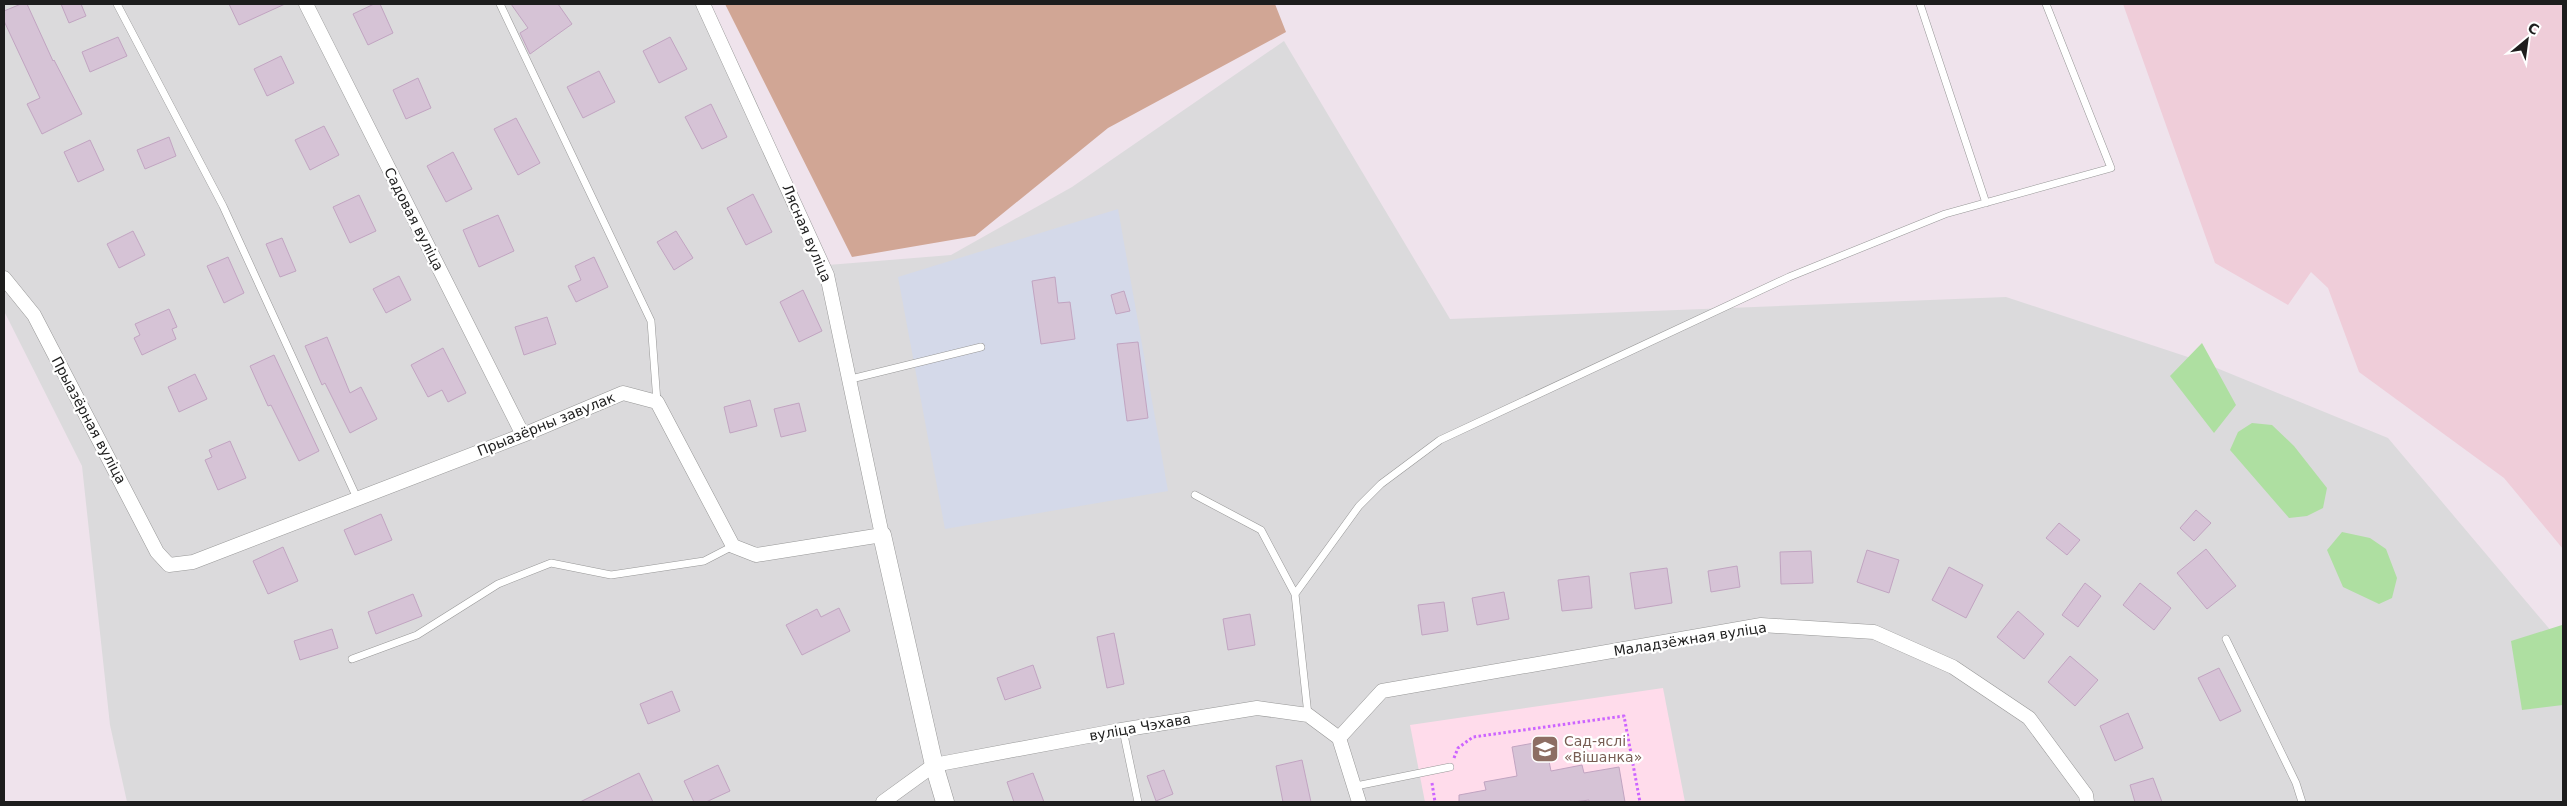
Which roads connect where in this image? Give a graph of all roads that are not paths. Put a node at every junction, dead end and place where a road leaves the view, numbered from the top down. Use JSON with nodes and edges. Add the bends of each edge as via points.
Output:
{"nodes":[{"id":1,"x":117,"y":4,"type":"edge"},
{"id":2,"x":306,"y":4,"type":"edge"},
{"id":3,"x":500,"y":4,"type":"edge"},
{"id":4,"x":703,"y":4,"type":"edge"},
{"id":5,"x":1920,"y":4,"type":"edge"},
{"id":6,"x":2046,"y":4,"type":"edge"},
{"id":7,"x":1986,"y":203,"type":"junction"},
{"id":8,"x":4,"y":278,"type":"edge"},
{"id":9,"x":981,"y":347,"type":"dead end"},
{"id":10,"x":850,"y":379,"type":"junction"},
{"id":11,"x":657,"y":402,"type":"junction"},
{"id":12,"x":523,"y":435,"type":"junction"},
{"id":13,"x":1195,"y":495,"type":"dead end"},
{"id":14,"x":357,"y":498,"type":"junction"},
{"id":15,"x":882,"y":535,"type":"junction"},
{"id":16,"x":733,"y":546,"type":"junction"},
{"id":17,"x":169,"y":565,"type":"joint"},
{"id":18,"x":1295,"y":594,"type":"junction"},
{"id":19,"x":2226,"y":639,"type":"dead end"},
{"id":20,"x":352,"y":659,"type":"dead end"},
{"id":21,"x":1308,"y":715,"type":"junction"},
{"id":22,"x":1123,"y":730,"type":"junction"},
{"id":23,"x":1339,"y":738,"type":"junction"},
{"id":24,"x":934,"y":765,"type":"junction"},
{"id":25,"x":1450,"y":767,"type":"road end"},
{"id":26,"x":1356,"y":786,"type":"junction"},
{"id":27,"x":884,"y":802,"type":"edge"},
{"id":28,"x":945,"y":802,"type":"edge"},
{"id":29,"x":1138,"y":802,"type":"edge"},
{"id":30,"x":1359,"y":802,"type":"edge"},
{"id":31,"x":2087,"y":802,"type":"edge"},
{"id":32,"x":2302,"y":802,"type":"edge"}],
"edges":[{"from":1,"to":14,"type":"lane","via":[[223,206]]},
{"from":2,"to":12,"type":"street","name":"Садовая вуліца"},
{"from":3,"to":11,"type":"lane","via":[[651,321]]},
{"from":4,"to":10,"type":"street","name":"Лясная вуліца","via":[[827,275]]},
{"from":5,"to":7,"type":"lane"},
{"from":6,"to":7,"type":"lane","via":[[2111,168]]},
{"from":7,"to":18,"type":"lane","via":[[1945,214],[1789,277],[1440,440],[1381,484],[1359,506]]},
{"from":8,"to":17,"type":"street","name":"Прыазёрная вуліца","via":[[34,315],[157,552]]},
{"from":9,"to":10,"type":"lane"},
{"from":10,"to":15,"type":"street","name":"Лясная вуліца"},
{"from":11,"to":12,"type":"street","name":"Прыазёрны завулак","via":[[623,393]]},
{"from":11,"to":16,"type":"street"},
{"from":12,"to":14,"type":"street","name":"Прыазёрны завулак"},
{"from":13,"to":18,"type":"lane","via":[[1261,530]]},
{"from":14,"to":17,"type":"street","name":"Прыазёрны завулак","via":[[193,562]]},
{"from":15,"to":16,"type":"street","via":[[756,556]]},
{"from":15,"to":24,"type":"street"},
{"from":16,"to":20,"type":"lane","via":[[704,562],[611,575],[551,563],[498,584],[417,635]]},
{"from":18,"to":21,"type":"lane"},
{"from":19,"to":32,"type":"lane","via":[[2296,783]]},
{"from":21,"to":22,"type":"street","name":"вуліца Чэхава","via":[[1257,708]]},
{"from":21,"to":23,"type":"street","name":"вуліца Чэхава"},
{"from":22,"to":24,"type":"street","name":"вуліца Чэхава"},
{"from":22,"to":29,"type":"lane"},
{"from":23,"to":26,"type":"street"},
{"from":23,"to":31,"type":"street","name":"Маладзёжная вуліца","via":[[1382,692],[1761,625],[1874,632],[1953,667],[2029,718],[2086,795]]},
{"from":24,"to":27,"type":"street","name":"вуліца Чэхава"},
{"from":24,"to":28,"type":"street"},
{"from":25,"to":26,"type":"lane"},
{"from":26,"to":30,"type":"street"}]}
